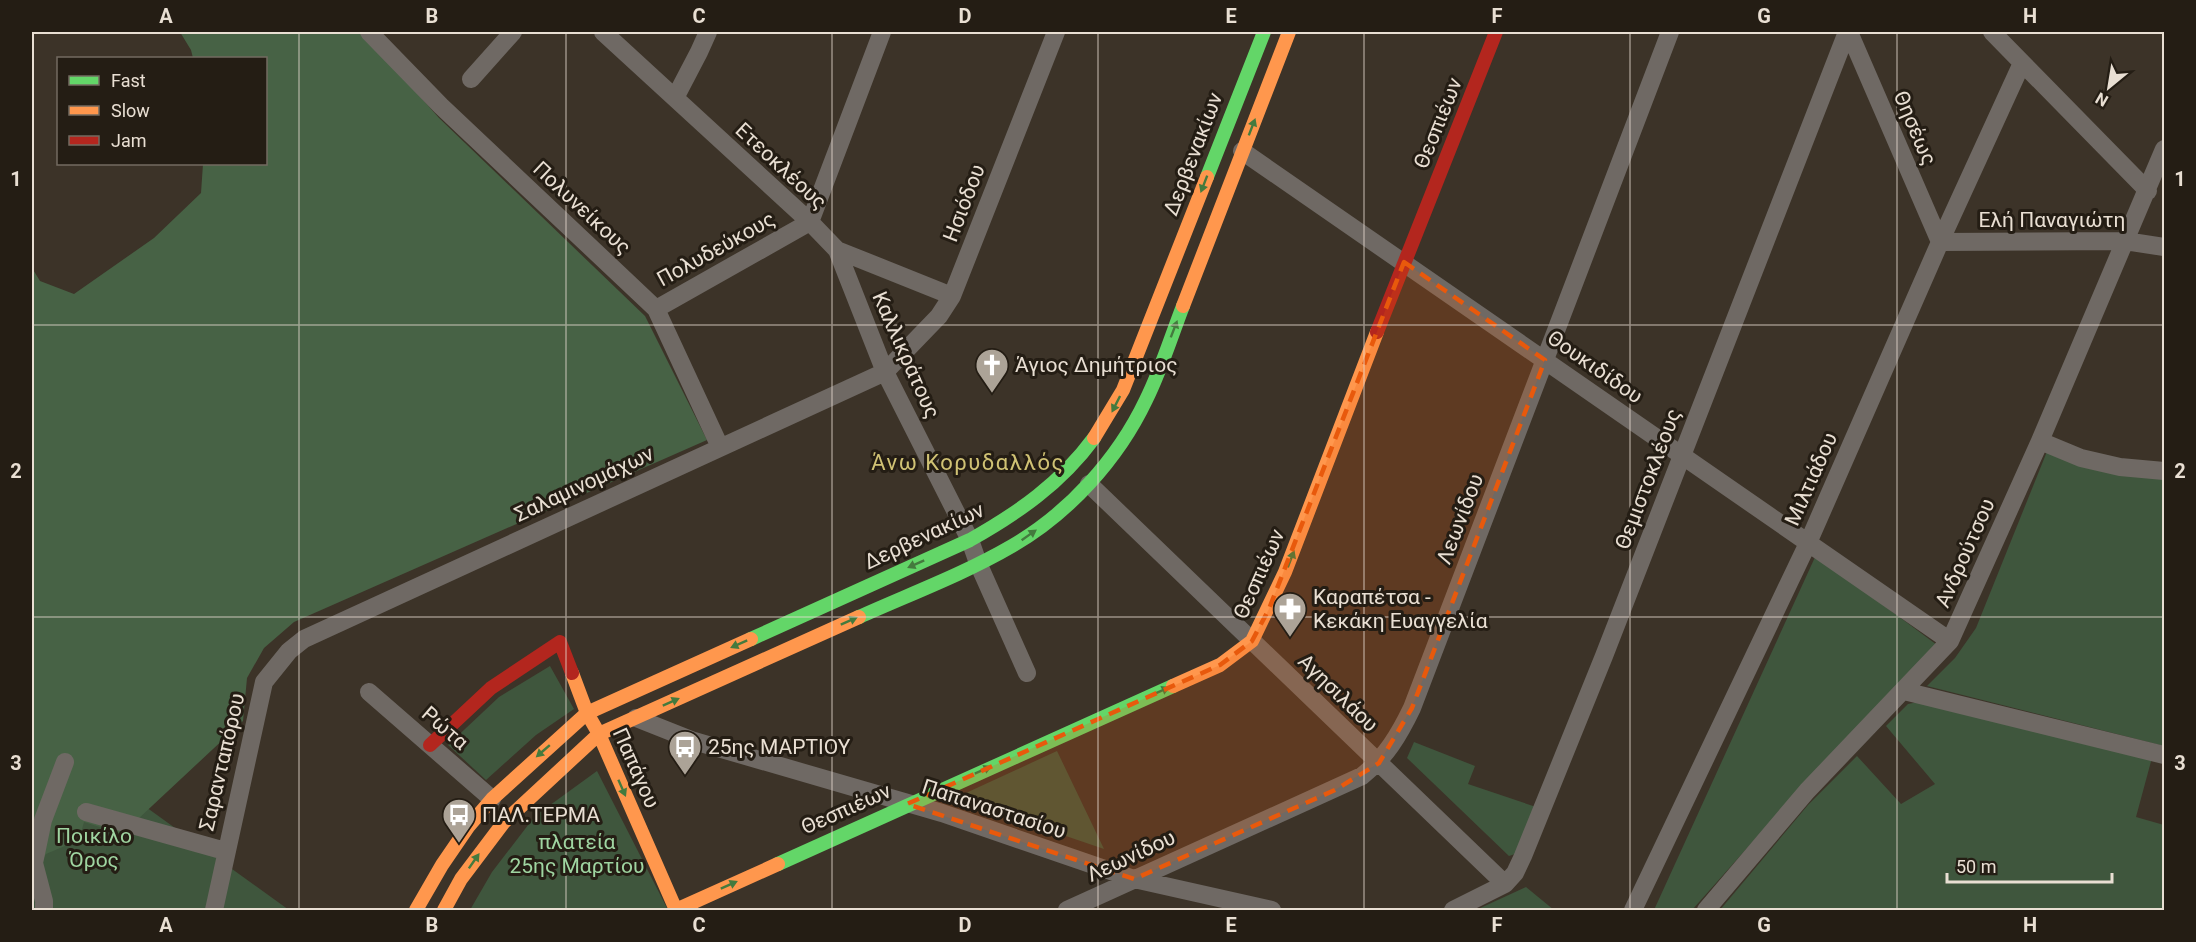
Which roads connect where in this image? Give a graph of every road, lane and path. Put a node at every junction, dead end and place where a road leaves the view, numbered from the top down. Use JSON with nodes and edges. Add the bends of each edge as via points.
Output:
{"nodes":[{"id":1,"x":369,"y":32,"type":"edge"},
{"id":2,"x":513,"y":32,"type":"edge"},
{"id":3,"x":603,"y":32,"type":"edge"},
{"id":4,"x":708,"y":32,"type":"edge"},
{"id":5,"x":882,"y":32,"type":"edge"},
{"id":6,"x":1056,"y":32,"type":"edge"},
{"id":7,"x":1264,"y":32,"type":"edge"},
{"id":8,"x":1289,"y":32,"type":"edge"},
{"id":9,"x":1496,"y":32,"type":"edge"},
{"id":10,"x":1670,"y":32,"type":"edge"},
{"id":11,"x":1848,"y":32,"type":"edge"},
{"id":12,"x":1992,"y":32,"type":"edge"},
{"id":13,"x":2022,"y":63,"type":"junction"},
{"id":14,"x":471,"y":79,"type":"dead end"},
{"id":15,"x":675,"y":98,"type":"junction"},
{"id":16,"x":2164,"y":149,"type":"edge"},
{"id":17,"x":1242,"y":151,"type":"junction"},
{"id":18,"x":2148,"y":190,"type":"junction"},
{"id":19,"x":810,"y":222,"type":"junction"},
{"id":20,"x":2125,"y":241,"type":"junction"},
{"id":21,"x":1940,"y":242,"type":"junction"},
{"id":22,"x":2164,"y":247,"type":"edge"},
{"id":23,"x":837,"y":250,"type":"junction"},
{"id":24,"x":1404,"y":262,"type":"junction"},
{"id":25,"x":952,"y":296,"type":"junction"},
{"id":26,"x":656,"y":309,"type":"junction"},
{"id":27,"x":1545,"y":360,"type":"junction"},
{"id":28,"x":885,"y":372,"type":"junction"},
{"id":29,"x":2040,"y":441,"type":"junction"},
{"id":30,"x":720,"y":447,"type":"junction"},
{"id":31,"x":1681,"y":455,"type":"junction"},
{"id":32,"x":2164,"y":471,"type":"edge"},
{"id":33,"x":1089,"y":483,"type":"junction"},
{"id":34,"x":970,"y":540,"type":"junction"},
{"id":35,"x":1808,"y":543,"type":"junction"},
{"id":36,"x":978,"y":563,"type":"junction"},
{"id":37,"x":304,"y":639,"type":"joint"},
{"id":38,"x":1252,"y":641,"type":"junction"},
{"id":39,"x":1950,"y":642,"type":"junction"},
{"id":40,"x":1027,"y":673,"type":"dead end"},
{"id":41,"x":1904,"y":691,"type":"junction"},
{"id":42,"x":369,"y":692,"type":"dead end"},
{"id":43,"x":587,"y":713,"type":"junction"},
{"id":44,"x":636,"y":718,"type":"junction"},
{"id":45,"x":599,"y":734,"type":"junction"},
{"id":46,"x":430,"y":745,"type":"junction"},
{"id":47,"x":2164,"y":754,"type":"edge"},
{"id":48,"x":65,"y":762,"type":"dead end"},
{"id":49,"x":1379,"y":763,"type":"junction"},
{"id":50,"x":492,"y":799,"type":"junction"},
{"id":51,"x":907,"y":804,"type":"junction"},
{"id":52,"x":86,"y":812,"type":"dead end"},
{"id":53,"x":225,"y":851,"type":"junction"},
{"id":54,"x":1134,"y":879,"type":"junction"},
{"id":55,"x":1505,"y":884,"type":"junction"},
{"id":56,"x":44,"y":910,"type":"edge"},
{"id":57,"x":214,"y":910,"type":"edge"},
{"id":58,"x":416,"y":910,"type":"edge"},
{"id":59,"x":444,"y":910,"type":"edge"},
{"id":60,"x":676,"y":910,"type":"edge"},
{"id":61,"x":1067,"y":910,"type":"edge"},
{"id":62,"x":1272,"y":910,"type":"edge"},
{"id":63,"x":1453,"y":910,"type":"edge"},
{"id":64,"x":1633,"y":910,"type":"edge"},
{"id":65,"x":1706,"y":910,"type":"edge"}],
"edges":[{"from":1,"to":26,"type":"street","name":"Πολυνείκους","via":[[441,106]]},
{"from":2,"to":14,"type":"street"},
{"from":3,"to":15,"type":"street","name":"Ετεοκλέους"},
{"from":4,"to":15,"type":"street"},
{"from":5,"to":19,"type":"street","name":"Πολυδεύκους"},
{"from":6,"to":25,"type":"street","name":"Ησιόδου"},
{"from":7,"to":34,"type":"street","name":"Δερβενακίων","one_way":true,"via":[[1124,390],[1109,418],[1072,466],[1040,497]]},
{"from":17,"to":8,"type":"street","one_way":true},
{"from":9,"to":24,"type":"street","name":"Θεσπιέων"},
{"from":10,"to":27,"type":"street","name":"Λεωνίδου"},
{"from":11,"to":21,"type":"street","name":"Θησέως"},
{"from":11,"to":31,"type":"street","name":"Θεμιστοκλέους"},
{"from":12,"to":13,"type":"street"},
{"from":13,"to":18,"type":"street"},
{"from":13,"to":21,"type":"street","name":"Μιλτιάδου"},
{"from":15,"to":19,"type":"street","name":"Ετεοκλέους"},
{"from":16,"to":18,"type":"street","name":"Ανδρούτσου"},
{"from":17,"to":24,"type":"street","name":"Θουκιδίδου"},
{"from":33,"to":17,"type":"street","one_way":true,"via":[[1113,456],[1146,399]]},
{"from":18,"to":20,"type":"street","name":"Ανδρούτσου"},
{"from":19,"to":23,"type":"street","name":"Ετεοκλέους"},
{"from":19,"to":26,"type":"street","name":"Πολυδεύκους"},
{"from":20,"to":21,"type":"street","name":"Ελή Παναγιώτη"},
{"from":20,"to":22,"type":"street","name":"Ελή Παναγιώτη"},
{"from":20,"to":29,"type":"street","name":"Ανδρούτσου"},
{"from":21,"to":35,"type":"street","name":"Μιλτιάδου"},
{"from":23,"to":25,"type":"street","name":"Ετεοκλέους"},
{"from":23,"to":28,"type":"street","name":"Καλλικράτους"},
{"from":24,"to":27,"type":"street","name":"Θουκιδίδου"},
{"from":38,"to":24,"type":"street","name":"Θεσπιέων","one_way":true,"via":[[1285,572]]},
{"from":25,"to":28,"type":"street","name":"Ησιόδου","via":[[939,316]]},
{"from":26,"to":30,"type":"street","name":"Πολυνείκους"},
{"from":27,"to":31,"type":"street","name":"Θουκιδίδου"},
{"from":27,"to":49,"type":"street","name":"Λεωνίδου","via":[[1412,708],[1398,738]]},
{"from":28,"to":30,"type":"street","name":"Σαλαμινομάχων"},
{"from":28,"to":34,"type":"street","name":"Καλλικράτους"},
{"from":29,"to":32,"type":"street","via":[[2081,459]]},
{"from":29,"to":39,"type":"street","name":"Ανδρούτσου"},
{"from":30,"to":37,"type":"street","name":"Σαλαμινομάχων"},
{"from":31,"to":35,"type":"street","name":"Θουκιδίδου"},
{"from":31,"to":55,"type":"street","name":"Θεμιστοκλέους","via":[[1523,856]]},
{"from":36,"to":33,"type":"street","one_way":true,"via":[[1021,541]]},
{"from":33,"to":38,"type":"street","name":"Αγησιλάου"},
{"from":34,"to":36,"type":"street","name":"Καλλικράτους"},
{"from":34,"to":43,"type":"street","name":"Δερβενακίων","one_way":true},
{"from":35,"to":39,"type":"street","name":"Θουκιδίδου"},
{"from":35,"to":64,"type":"street","name":"Μιλτιάδου"},
{"from":36,"to":40,"type":"street","name":"Καλλικράτους"},
{"from":44,"to":36,"type":"street","one_way":true},
{"from":37,"to":53,"type":"street","name":"Σαρανταπόρου","via":[[264,682]]},
{"from":38,"to":49,"type":"street","name":"Αγησιλάου"},
{"from":51,"to":38,"type":"street","name":"Θεσπιέων","one_way":true,"via":[[1220,665]]},
{"from":39,"to":41,"type":"street","name":"Ανδρούτσου"},
{"from":41,"to":47,"type":"street"},
{"from":41,"to":65,"type":"street","name":"Ανδρούτσου","via":[[1807,791]]},
{"from":42,"to":46,"type":"street","name":"Ρώτα"},
{"from":43,"to":45,"type":"street","name":"Παπάγου"},
{"from":43,"to":46,"type":"street","name":"Παπάγου","via":[[560,642],[491,688]]},
{"from":43,"to":50,"type":"street","name":"Δερβενακίων","one_way":true},
{"from":44,"to":45,"type":"street"},
{"from":44,"to":51,"type":"street","name":"Παπαναστασίου","via":[[694,741]]},
{"from":59,"to":45,"type":"street","one_way":true,"via":[[461,879],[504,822]]},
{"from":45,"to":60,"type":"street","name":"Παπάγου","one_way":true},
{"from":46,"to":50,"type":"street","name":"Ρώτα"},
{"from":48,"to":56,"type":"street","via":[[43,820],[34,862]]},
{"from":49,"to":54,"type":"street","name":"Λεωνίδου","via":[[1335,790]]},
{"from":49,"to":55,"type":"street","name":"Αγησιλάου"},
{"from":50,"to":58,"type":"street","name":"Δερβενακίων","via":[[441,865]]},
{"from":51,"to":54,"type":"street","name":"Παπαναστασίου"},
{"from":60,"to":51,"type":"street","name":"Θεσπιέων","one_way":true},
{"from":52,"to":53,"type":"street"},
{"from":53,"to":57,"type":"street","name":"Σαρανταπόρου"},
{"from":54,"to":61,"type":"street","name":"Λεωνίδου"},
{"from":54,"to":62,"type":"street","name":"Παπαναστασίου"},
{"from":55,"to":63,"type":"street","name":"Θεμιστοκλέους"}]}
